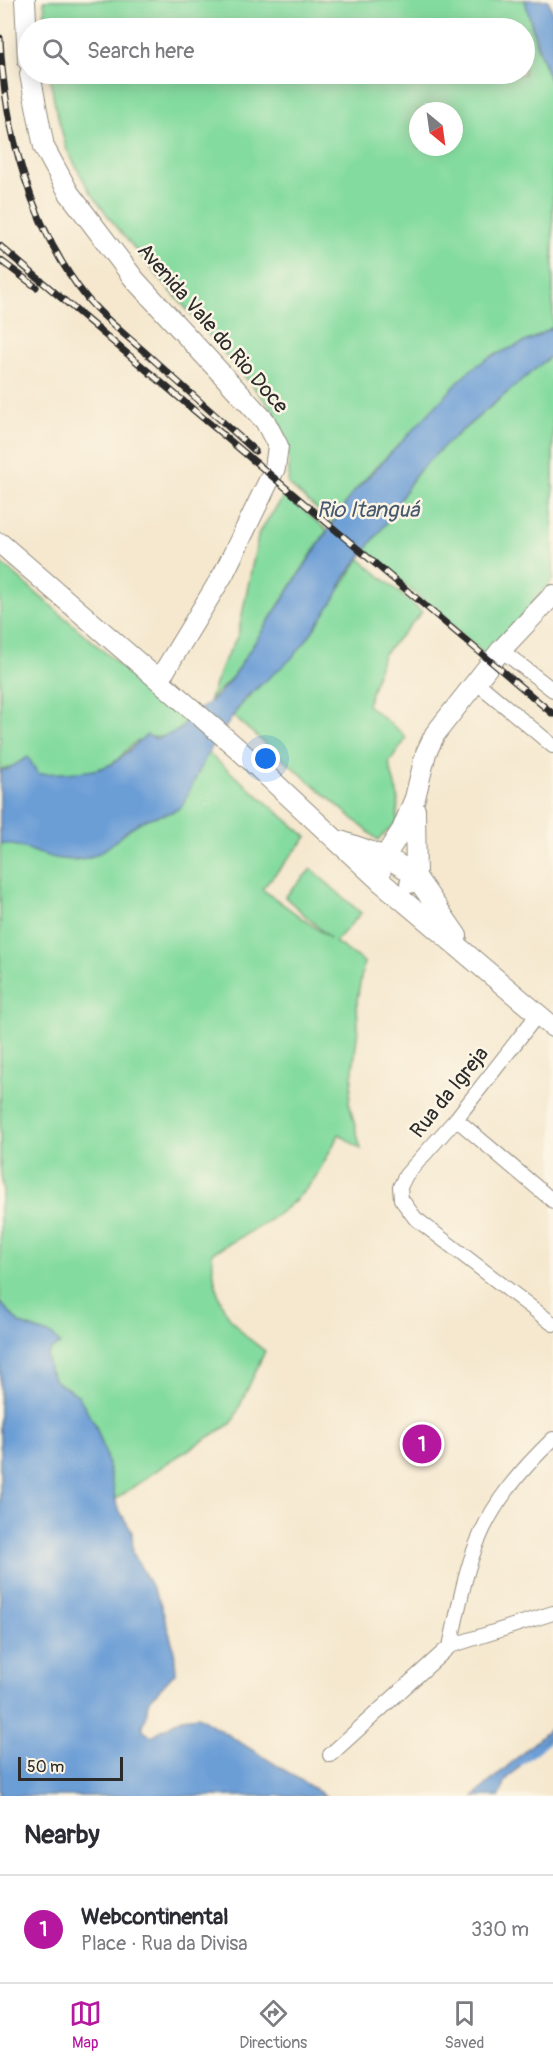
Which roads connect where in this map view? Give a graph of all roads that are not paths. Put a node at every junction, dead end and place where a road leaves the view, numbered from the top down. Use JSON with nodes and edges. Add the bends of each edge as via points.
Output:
{"nodes":[{"id":1,"x":25,"y":0,"type":"edge"},
{"id":2,"x":26,"y":18,"type":"edge"},
{"id":3,"x":32,"y":84,"type":"edge"},
{"id":4,"x":0,"y":543,"type":"edge"},
{"id":5,"x":553,"y":595,"type":"edge"},
{"id":6,"x":501,"y":650,"type":"junction"},
{"id":7,"x":159,"y":680,"type":"junction"},
{"id":8,"x":475,"y":681,"type":"junction"},
{"id":9,"x":553,"y":690,"type":"edge"},
{"id":10,"x":553,"y":746,"type":"edge"},
{"id":11,"x":415,"y":798,"type":"junction"},
{"id":12,"x":332,"y":838,"type":"junction"},
{"id":13,"x":384,"y":856,"type":"junction"},
{"id":14,"x":416,"y":877,"type":"junction"},
{"id":15,"x":387,"y":886,"type":"junction"},
{"id":16,"x":471,"y":957,"type":"junction"},
{"id":17,"x":538,"y":1014,"type":"junction"},
{"id":18,"x":553,"y":1027,"type":"edge"},
{"id":19,"x":456,"y":1119,"type":"junction"},
{"id":20,"x":553,"y":1201,"type":"edge"},
{"id":21,"x":553,"y":1324,"type":"edge"},
{"id":22,"x":553,"y":1438,"type":"edge"},
{"id":23,"x":553,"y":1613,"type":"edge"},
{"id":24,"x":450,"y":1646,"type":"junction"},
{"id":25,"x":330,"y":1755,"type":"dead end"}],
"edges":[{"from":1,"to":2,"type":"street"},
{"from":3,"to":7,"type":"street","name":"Avenida Vale do Rio Doce","via":[[44,147],[69,193],[135,280],[265,422],[278,446],[275,468],[224,573]]},
{"from":4,"to":7,"type":"street"},
{"from":5,"to":6,"type":"street"},
{"from":6,"to":8,"type":"street"},
{"from":6,"to":9,"type":"street"},
{"from":7,"to":12,"type":"street"},
{"from":8,"to":10,"type":"street"},
{"from":8,"to":11,"type":"street","via":[[435,734]]},
{"from":11,"to":13,"type":"street","via":[[396,843]]},
{"from":11,"to":14,"type":"street"},
{"from":12,"to":13,"type":"street"},
{"from":12,"to":15,"type":"street"},
{"from":13,"to":14,"type":"street"},
{"from":13,"to":15,"type":"street","via":[[380,867]]},
{"from":14,"to":15,"type":"street","via":[[406,886]]},
{"from":14,"to":16,"type":"street"},
{"from":15,"to":16,"type":"street"},
{"from":16,"to":17,"type":"street"},
{"from":17,"to":18,"type":"street"},
{"from":17,"to":19,"type":"street","name":"Rua da Igreja"},
{"from":19,"to":20,"type":"street"},
{"from":19,"to":21,"type":"street","name":"Rua da Igreja","via":[[406,1175],[400,1187],[401,1199],[415,1218]]},
{"from":22,"to":24,"type":"street","via":[[516,1478],[488,1519],[476,1544]]},
{"from":23,"to":24,"type":"street"},
{"from":24,"to":25,"type":"street"}]}
